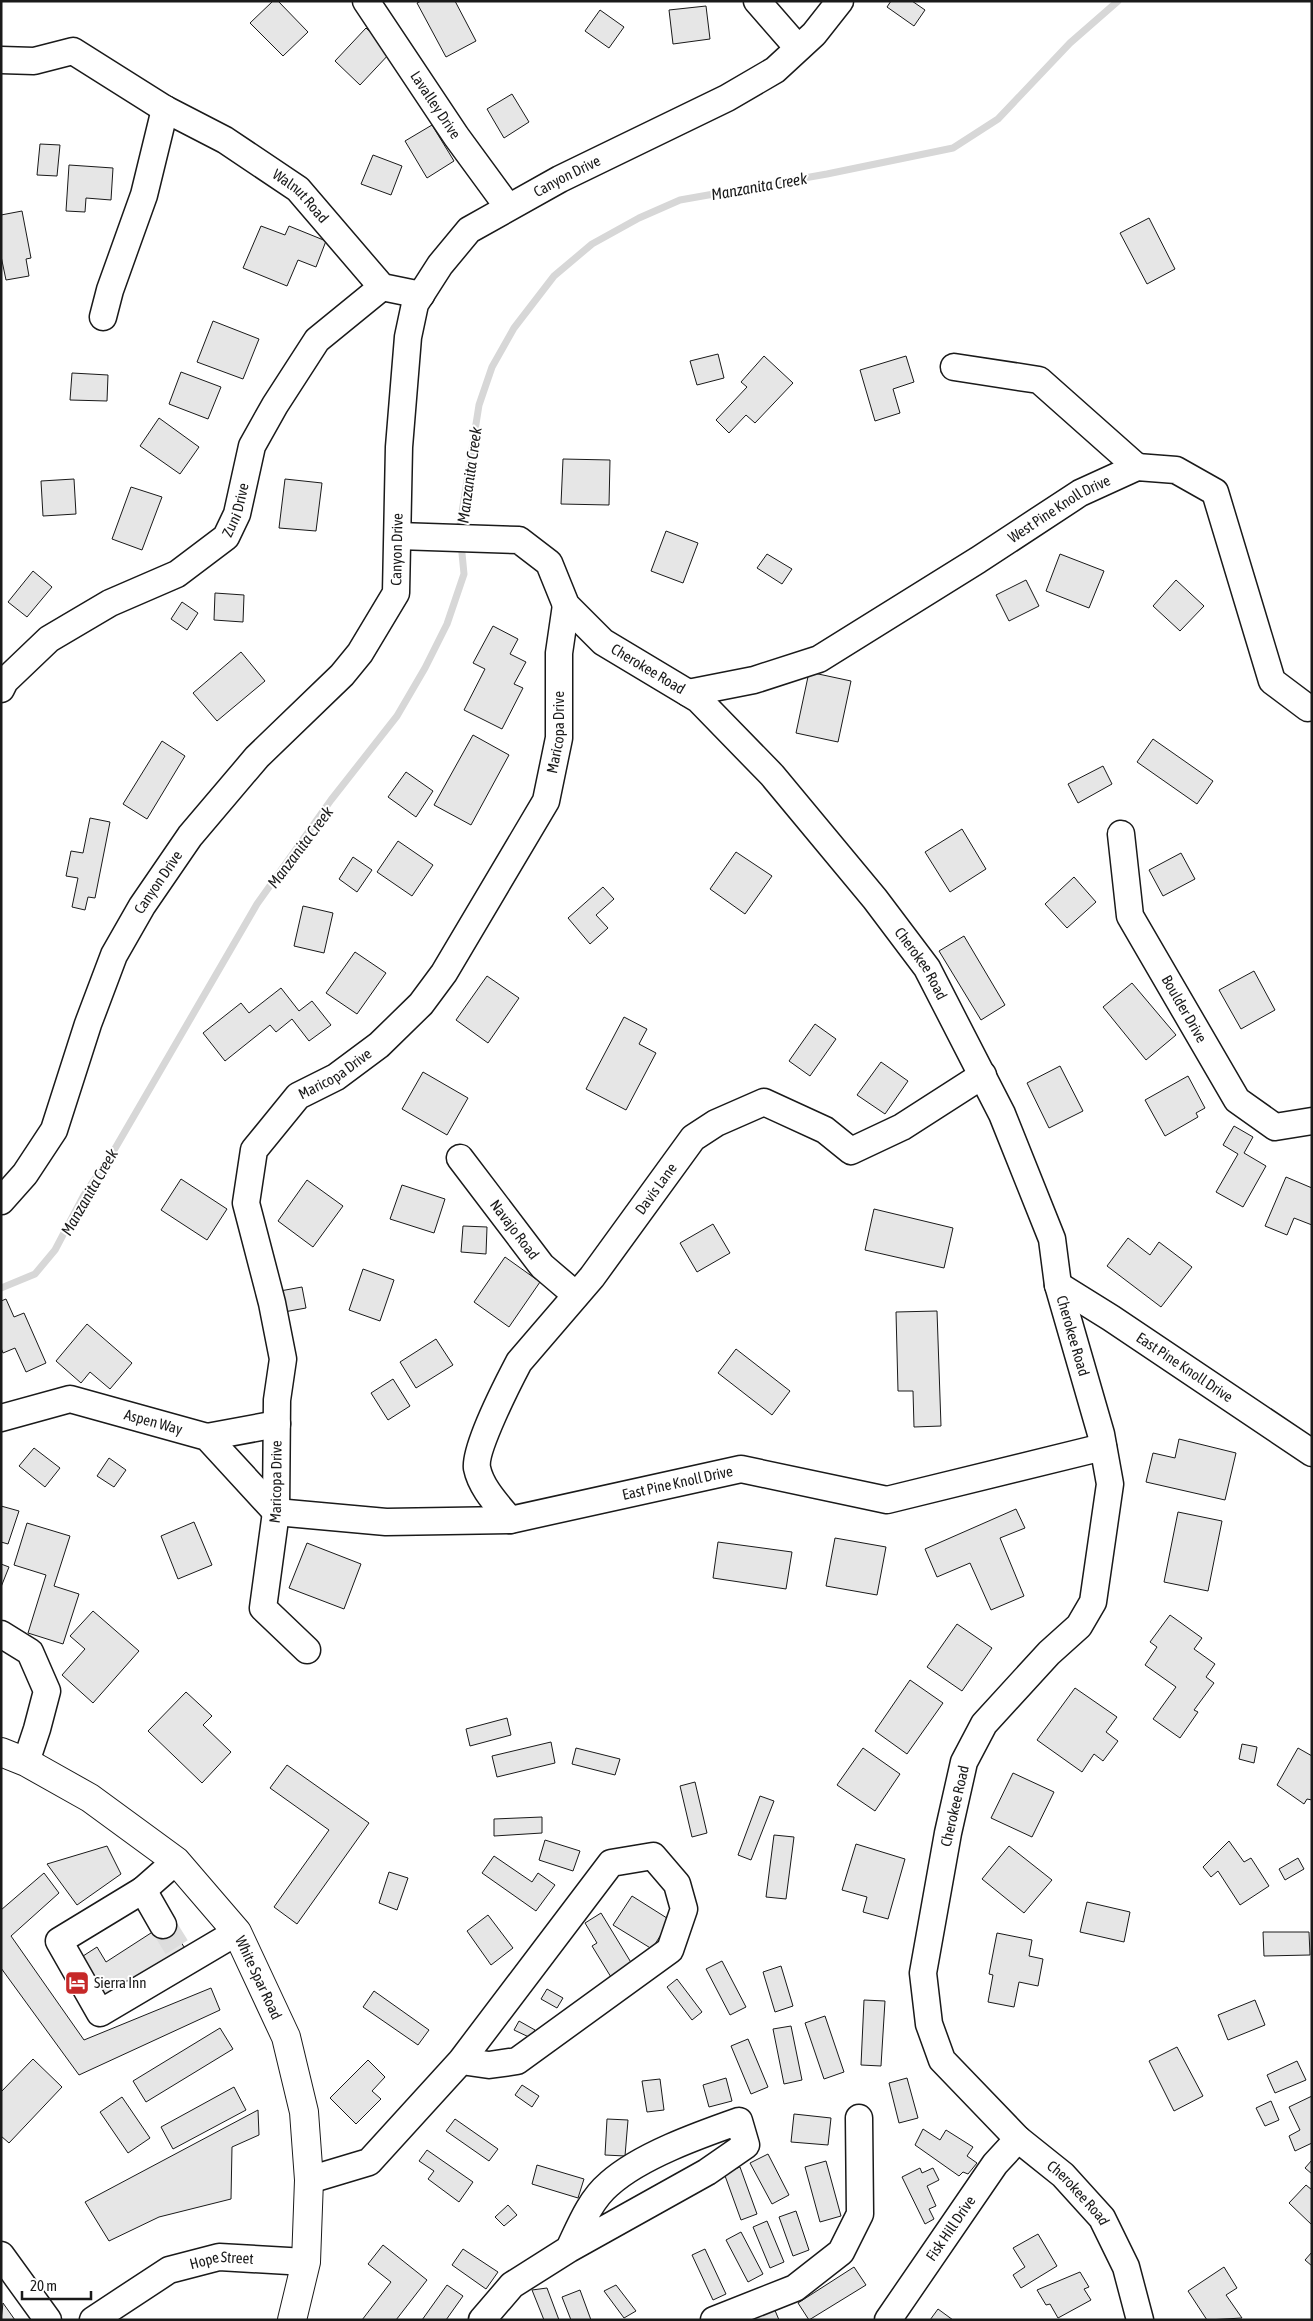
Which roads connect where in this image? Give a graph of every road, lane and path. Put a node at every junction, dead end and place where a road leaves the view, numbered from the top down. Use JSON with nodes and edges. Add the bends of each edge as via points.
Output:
{"nodes":[{"id":1,"x":366,"y":1,"type":"edge"},
{"id":2,"x":757,"y":1,"type":"edge"},
{"id":3,"x":840,"y":1,"type":"edge"},
{"id":4,"x":798,"y":48,"type":"junction"},
{"id":5,"x":1,"y":60,"type":"edge"},
{"id":6,"x":164,"y":109,"type":"junction"},
{"id":7,"x":508,"y":207,"type":"junction"},
{"id":8,"x":382,"y":287,"type":"junction"},
{"id":9,"x":421,"y":295,"type":"junction"},
{"id":10,"x":103,"y":317,"type":"dead end"},
{"id":11,"x":954,"y":367,"type":"dead end"},
{"id":12,"x":1137,"y":468,"type":"junction"},
{"id":13,"x":398,"y":536,"type":"junction"},
{"id":14,"x":566,"y":606,"type":"junction"},
{"id":15,"x":1,"y":689,"type":"edge"},
{"id":16,"x":688,"y":693,"type":"junction"},
{"id":17,"x":1312,"y":707,"type":"edge"},
{"id":18,"x":1121,"y":834,"type":"dead end"},
{"id":19,"x":983,"y":1075,"type":"junction"},
{"id":20,"x":1312,"y":1121,"type":"edge"},
{"id":21,"x":460,"y":1158,"type":"dead end"},
{"id":22,"x":1,"y":1201,"type":"edge"},
{"id":23,"x":1058,"y":1285,"type":"junction"},
{"id":24,"x":576,"y":1295,"type":"junction"},
{"id":25,"x":1,"y":1418,"type":"edge"},
{"id":26,"x":277,"y":1424,"type":"junction"},
{"id":27,"x":207,"y":1438,"type":"junction"},
{"id":28,"x":1103,"y":1447,"type":"junction"},
{"id":29,"x":1312,"y":1453,"type":"edge"},
{"id":30,"x":276,"y":1512,"type":"junction"},
{"id":31,"x":510,"y":1520,"type":"junction"},
{"id":32,"x":1,"y":1634,"type":"edge"},
{"id":33,"x":307,"y":1650,"type":"dead end"},
{"id":34,"x":14,"y":1757,"type":"edge"},
{"id":35,"x":176,"y":1861,"type":"junction"},
{"id":36,"x":143,"y":1890,"type":"junction"},
{"id":37,"x":163,"y":1925,"type":"tunnel mouth"},
{"id":38,"x":237,"y":1932,"type":"junction"},
{"id":39,"x":460,"y":2061,"type":"junction"},
{"id":40,"x":859,"y":2118,"type":"dead end"},
{"id":41,"x":1018,"y":2139,"type":"junction"},
{"id":42,"x":308,"y":2180,"type":"junction"},
{"id":43,"x":569,"y":2248,"type":"junction"},
{"id":44,"x":1,"y":2255,"type":"edge"},
{"id":45,"x":306,"y":2262,"type":"junction"},
{"id":46,"x":48,"y":2320,"type":"edge"},
{"id":47,"x":93,"y":2320,"type":"edge"},
{"id":48,"x":292,"y":2320,"type":"edge"},
{"id":49,"x":482,"y":2320,"type":"edge"},
{"id":50,"x":714,"y":2320,"type":"edge"},
{"id":51,"x":888,"y":2320,"type":"edge"},
{"id":52,"x":1140,"y":2320,"type":"edge"}],
"edges":[{"from":1,"to":7,"type":"street","name":"Lavalley Drive","via":[[456,136]]},
{"from":2,"to":4,"type":"street"},
{"from":3,"to":4,"type":"street","name":"Canyon Drive","via":[[814,34]]},
{"from":4,"to":7,"type":"street","name":"Canyon Drive","via":[[775,70],[727,98],[560,178]]},
{"from":5,"to":6,"type":"street","name":"Walnut Road","via":[[34,61],[73,50]]},
{"from":6,"to":8,"type":"street","name":"Walnut Road","via":[[225,140],[298,189]]},
{"from":6,"to":10,"type":"street","via":[[144,195]]},
{"from":7,"to":9,"type":"street","name":"Canyon Drive","via":[[469,230],[440,265]]},
{"from":8,"to":9,"type":"street"},
{"from":8,"to":15,"type":"street","name":"Zuni Drive","via":[[318,340],[275,405],[252,446],[237,514],[226,537],[177,574],[110,603],[49,639],[5,681]]},
{"from":9,"to":13,"type":"street","name":"Canyon Drive","via":[[415,304],[408,337],[399,447]]},
{"from":11,"to":12,"type":"street","via":[[1039,380]]},
{"from":12,"to":16,"type":"street","name":"West Pine Knoll Drive","via":[[1080,493],[819,659],[754,680]]},
{"from":12,"to":17,"type":"street","name":"West Pine Knoll Drive","via":[[1176,470],[1215,492],[1272,681],[1308,708]]},
{"from":13,"to":14,"type":"street","name":"Cherokee Road","via":[[519,540],[549,563]]},
{"from":13,"to":22,"type":"street","name":"Canyon Drive","via":[[396,593],[360,653],[342,675],[257,756],[190,836],[142,906],[114,955],[54,1130],[25,1174]]},
{"from":14,"to":16,"type":"street","name":"Cherokee Road","via":[[603,642]]},
{"from":14,"to":26,"type":"street","name":"Maricopa Drive","via":[[559,654],[559,738],[546,800],[541,809],[444,973],[421,1004],[379,1045],[336,1077],[298,1096],[254,1150],[246,1202],[284,1359],[277,1400]]},
{"from":16,"to":19,"type":"street","name":"Cherokee Road","via":[[698,699],[772,776],[875,899],[927,968]]},
{"from":18,"to":20,"type":"street","name":"Boulder Drive","via":[[1130,916],[1237,1100],[1275,1127]]},
{"from":19,"to":23,"type":"street","name":"Cherokee Road","via":[[1052,1239]]},
{"from":19,"to":24,"type":"street","name":"Davis Lane","via":[[902,1127],[851,1150],[825,1130],[764,1102],[716,1123],[693,1138]]},
{"from":21,"to":24,"type":"street","name":"Navajo Road","via":[[542,1266]]},
{"from":23,"to":28,"type":"street","name":"Cherokee Road"},
{"from":23,"to":29,"type":"street","name":"East Pine Knoll Drive"},
{"from":24,"to":31,"type":"street","name":"Davis Lane","via":[[519,1362],[482,1445],[477,1467],[486,1490]]},
{"from":25,"to":27,"type":"street","name":"Aspen Way","via":[[70,1399]]},
{"from":26,"to":27,"type":"street"},
{"from":26,"to":30,"type":"street","name":"Maricopa Drive"},
{"from":27,"to":30,"type":"street"},
{"from":28,"to":31,"type":"street","name":"East Pine Knoll Drive","via":[[887,1500],[741,1469]]},
{"from":28,"to":41,"type":"street","name":"Cherokee Road","via":[[1110,1484],[1092,1602],[1079,1626],[1049,1653],[984,1724],[964,1762],[923,1973],[929,2024],[942,2060]]},
{"from":30,"to":31,"type":"street","name":"East Pine Knoll Drive","via":[[386,1522]]},
{"from":30,"to":33,"type":"street","name":"Maricopa Drive","via":[[263,1608]]},
{"from":32,"to":34,"type":"street","via":[[30,1652],[47,1691],[37,1729]]},
{"from":34,"to":35,"type":"main road","name":"White Spar Road","via":[[90,1798]]},
{"from":35,"to":36,"type":"street"},
{"from":35,"to":38,"type":"main road","name":"White Spar Road"},
{"from":36,"to":37,"type":"street"},
{"from":36,"to":38,"type":"street","via":[[59,1941],[100,2013],[183,1959]]},
{"from":38,"to":42,"type":"main road","name":"White Spar Road","via":[[286,2037],[304,2112]]},
{"from":39,"to":39,"type":"street","via":[[489,2064],[517,2060],[670,1950],[684,1909],[677,1884],[653,1856],[612,1863]]},
{"from":39,"to":42,"type":"street","via":[[369,2162]]},
{"from":40,"to":50,"type":"street","via":[[860,2214],[841,2252],[796,2288]]},
{"from":41,"to":51,"type":"street","name":"Fisk Hill Drive","via":[[995,2164]]},
{"from":41,"to":52,"type":"street","name":"Cherokee Road","via":[[1063,2175],[1102,2218],[1126,2267]]},
{"from":42,"to":45,"type":"main road","name":"White Spar Road"},
{"from":43,"to":43,"type":"street","via":[[707,2172],[746,2145],[738,2121],[642,2162],[608,2184],[590,2206]]},
{"from":43,"to":49,"type":"street","via":[[512,2285]]},
{"from":44,"to":46,"type":"street"},
{"from":45,"to":47,"type":"street","name":"Hope Street","via":[[219,2257],[169,2270]]},
{"from":45,"to":48,"type":"main road","name":"White Spar Road"}]}
